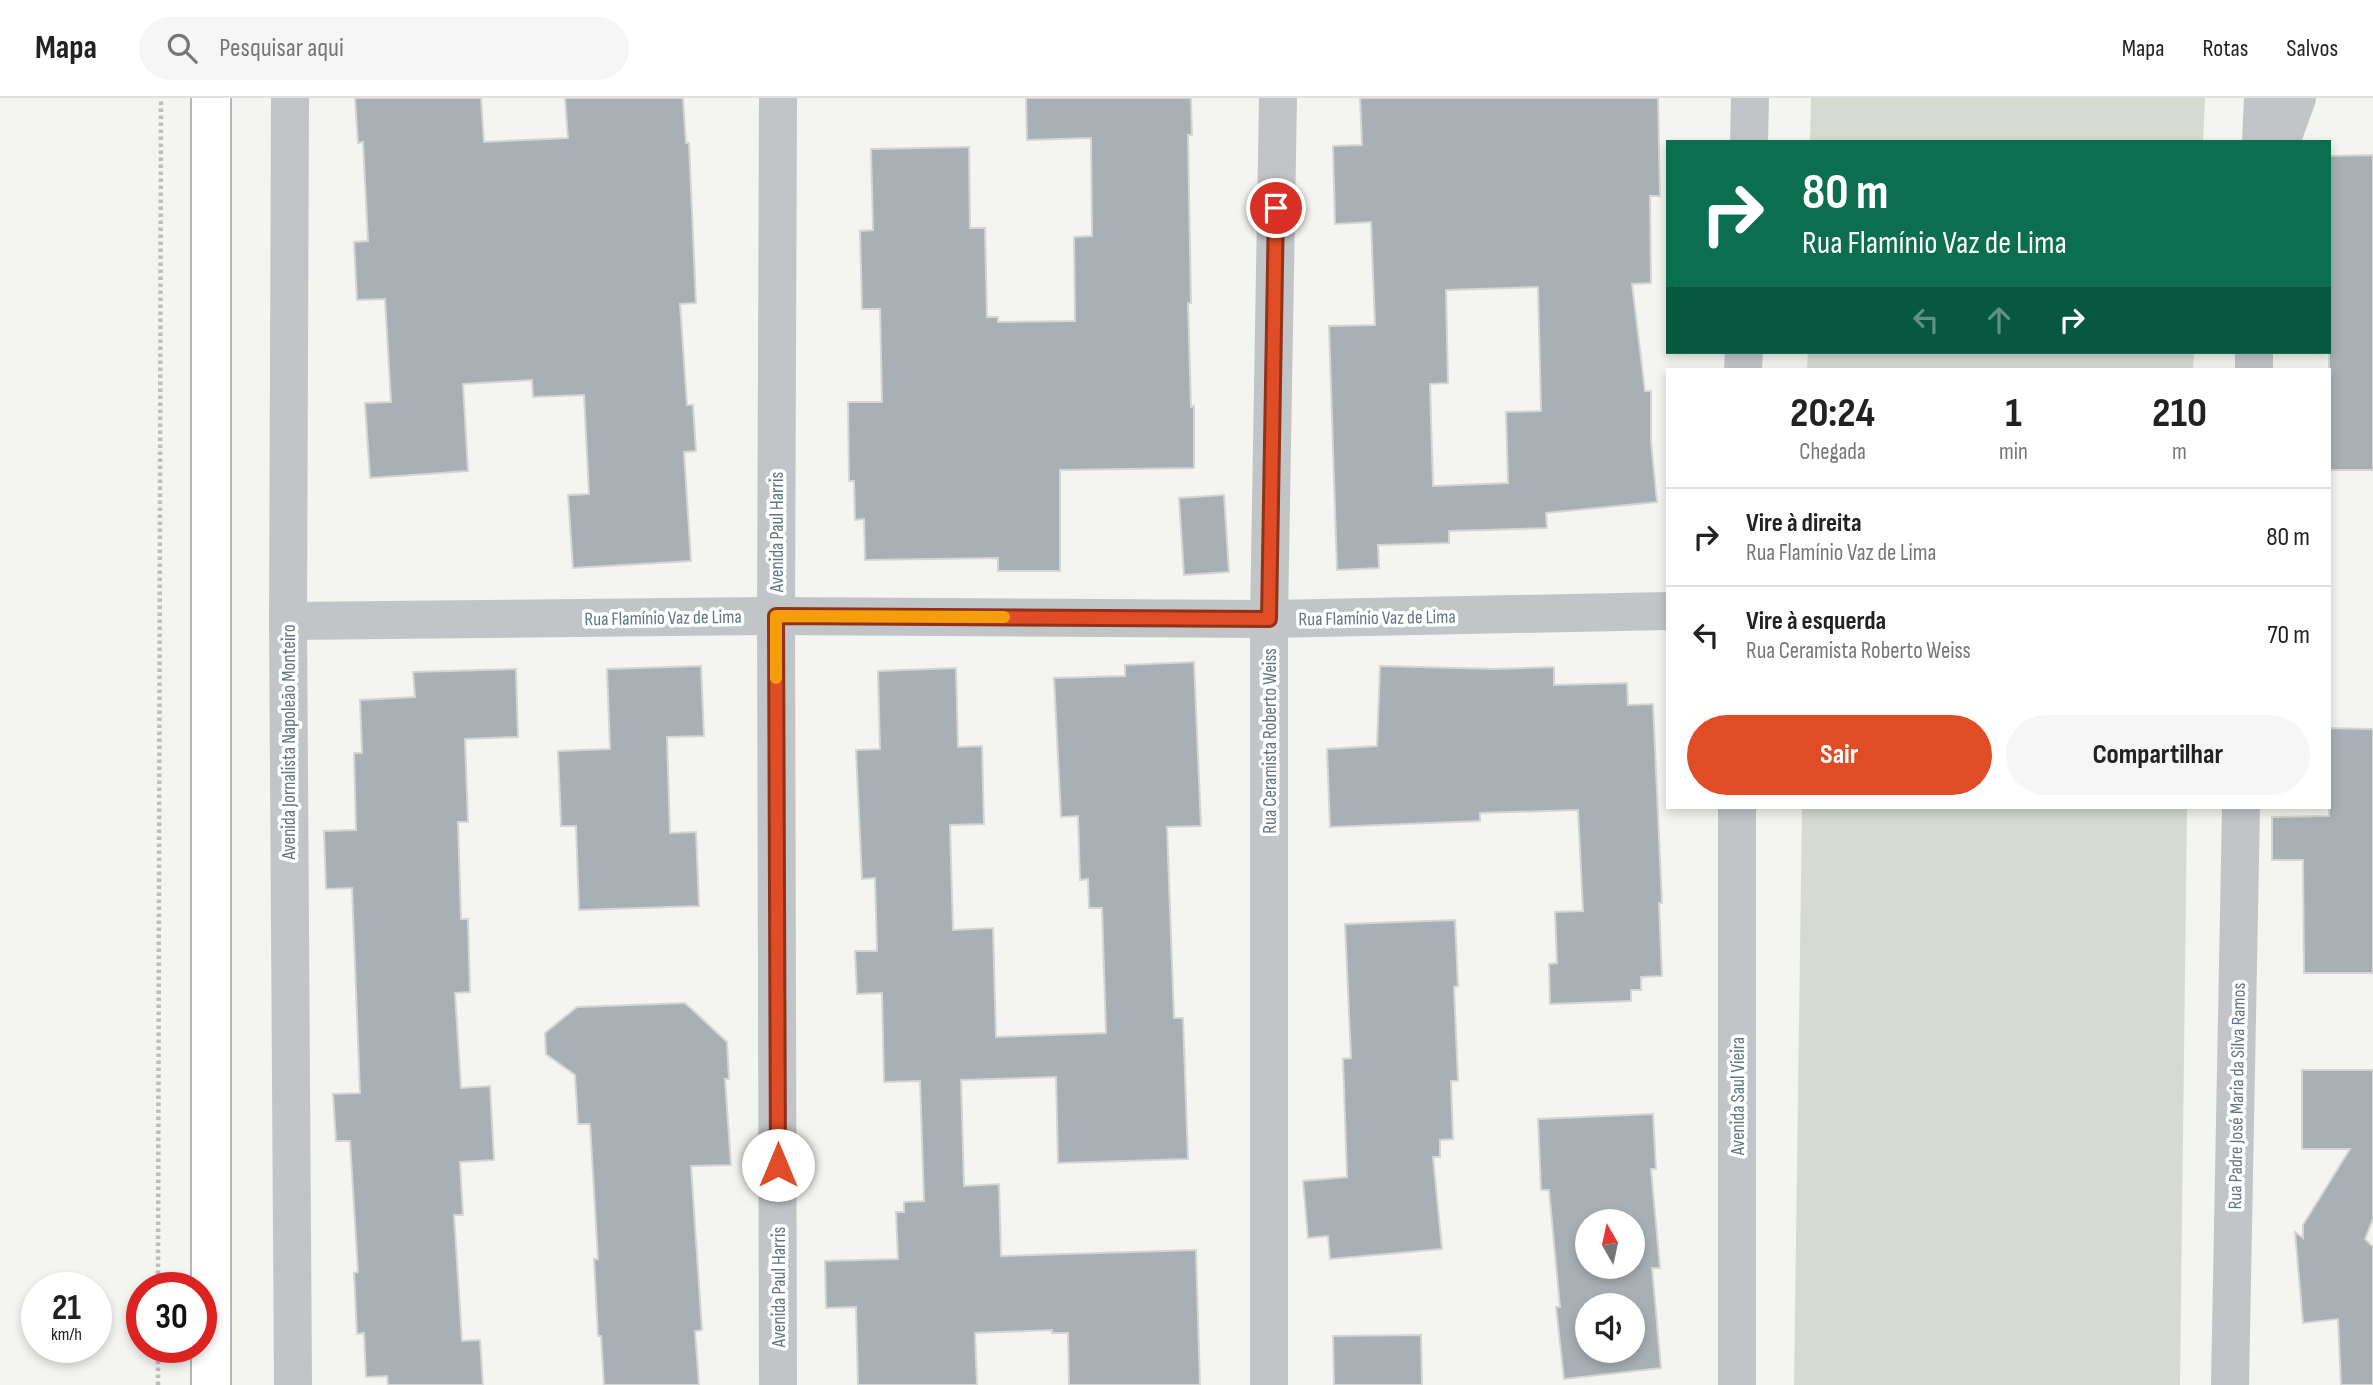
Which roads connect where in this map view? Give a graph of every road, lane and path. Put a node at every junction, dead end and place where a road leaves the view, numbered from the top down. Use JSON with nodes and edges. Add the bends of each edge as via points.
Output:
{"nodes":[{"id":1,"x":161,"y":98,"type":"edge"},
{"id":2,"x":211,"y":98,"type":"edge"},
{"id":3,"x":290,"y":98,"type":"edge"},
{"id":4,"x":778,"y":98,"type":"edge"},
{"id":5,"x":1278,"y":98,"type":"edge"},
{"id":6,"x":1750,"y":98,"type":"edge"},
{"id":7,"x":2263,"y":98,"type":"edge"},
{"id":8,"x":2297,"y":98,"type":"edge"},
{"id":9,"x":1749,"y":140,"type":"edge"},
{"id":10,"x":2261,"y":140,"type":"edge"},
{"id":11,"x":2282,"y":140,"type":"edge"},
{"id":12,"x":1666,"y":611,"type":"edge"},
{"id":13,"x":776,"y":616,"type":"junction"},
{"id":14,"x":1269,"y":619,"type":"junction"},
{"id":15,"x":288,"y":621,"type":"junction"},
{"id":16,"x":1737,"y":809,"type":"edge"},
{"id":17,"x":2241,"y":809,"type":"edge"},
{"id":18,"x":158,"y":1272,"type":"edge"},
{"id":19,"x":158,"y":1363,"type":"edge"},
{"id":20,"x":158,"y":1385,"type":"edge"},
{"id":21,"x":211,"y":1385,"type":"edge"},
{"id":22,"x":293,"y":1385,"type":"edge"},
{"id":23,"x":778,"y":1385,"type":"edge"},
{"id":24,"x":1269,"y":1385,"type":"edge"},
{"id":25,"x":1737,"y":1385,"type":"edge"},
{"id":26,"x":2231,"y":1385,"type":"edge"}],
"edges":[{"from":1,"to":18,"type":"path"},
{"from":2,"to":21,"type":"street"},
{"from":3,"to":15,"type":"street","name":"Avenida Jornalista Napoleão Monteiro"},
{"from":4,"to":13,"type":"street","name":"Avenida Paul Harris"},
{"from":5,"to":14,"type":"street","name":"Rua Ceramista Roberto Weiss"},
{"from":6,"to":9,"type":"street"},
{"from":7,"to":10,"type":"street"},
{"from":8,"to":11,"type":"street"},
{"from":12,"to":14,"type":"street","name":"Rua Flamínio Vaz de Lima"},
{"from":13,"to":14,"type":"street","name":"Rua Flamínio Vaz de Lima"},
{"from":13,"to":15,"type":"street","name":"Rua Flamínio Vaz de Lima"},
{"from":13,"to":23,"type":"street","name":"Avenida Paul Harris"},
{"from":14,"to":24,"type":"street","name":"Rua Ceramista Roberto Weiss"},
{"from":15,"to":22,"type":"street","name":"Avenida Jornalista Napoleão Monteiro"},
{"from":16,"to":25,"type":"street","name":"Avenida Saul Vieira"},
{"from":17,"to":26,"type":"street","name":"Rua Padre José Maria da Silva Ramos"},
{"from":19,"to":20,"type":"path"}]}
